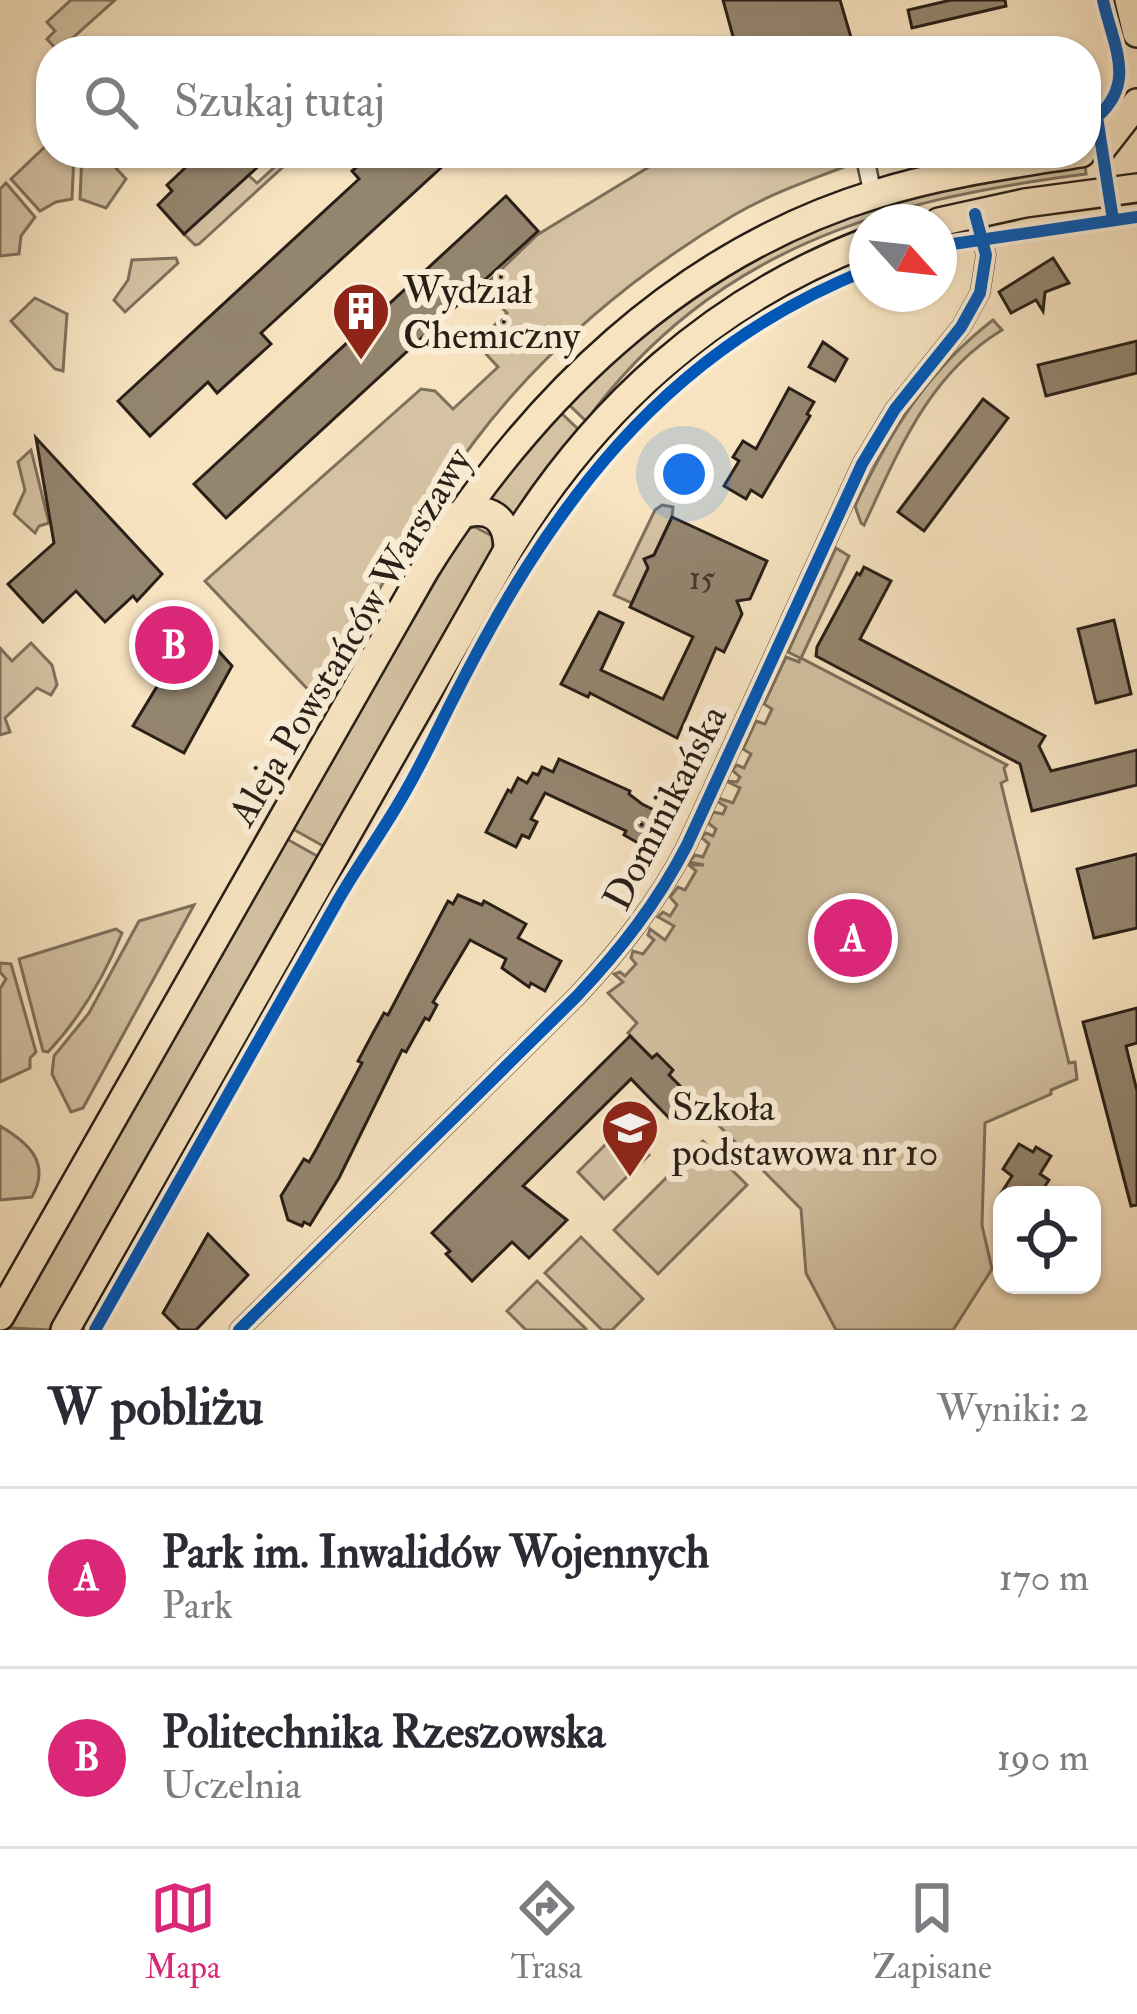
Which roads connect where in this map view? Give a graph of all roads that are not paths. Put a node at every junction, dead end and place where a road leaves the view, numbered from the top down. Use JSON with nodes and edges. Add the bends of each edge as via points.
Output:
{"nodes":[{"id":1,"x":1129,"y":0,"type":"edge"},
{"id":2,"x":1137,"y":33,"type":"edge"},
{"id":3,"x":1137,"y":103,"type":"edge"},
{"id":4,"x":1101,"y":140,"type":"edge"},
{"id":5,"x":1137,"y":145,"type":"edge"},
{"id":6,"x":1101,"y":150,"type":"edge"},
{"id":7,"x":867,"y":168,"type":"edge"},
{"id":8,"x":989,"y":168,"type":"edge"},
{"id":9,"x":1137,"y":188,"type":"edge"},
{"id":10,"x":872,"y":195,"type":"junction"},
{"id":11,"x":975,"y":214,"type":"junction"},
{"id":12,"x":957,"y":218,"type":"edge"},
{"id":13,"x":849,"y":249,"type":"edge"},
{"id":14,"x":459,"y":515,"type":"junction"},
{"id":15,"x":508,"y":550,"type":"junction"},
{"id":16,"x":0,"y":1316,"type":"edge"},
{"id":17,"x":65,"y":1330,"type":"edge"},
{"id":18,"x":239,"y":1330,"type":"edge"}],
"edges":[{"from":1,"to":2,"type":"main road"},
{"from":3,"to":4,"type":"main road"},
{"from":5,"to":6,"type":"main road","name":"Aleja Powstańców Warszawy"},
{"from":7,"to":10,"type":"street"},
{"from":8,"to":10,"type":"main road","name":"Aleja Powstańców Warszawy"},
{"from":9,"to":11,"type":"main road"},
{"from":10,"to":14,"type":"main road","name":"Aleja Powstańców Warszawy","via":[[770,236],[641,319],[553,398]]},
{"from":11,"to":12,"type":"main road"},
{"from":11,"to":18,"type":"street","name":"Dominikańska","via":[[986,255],[980,293],[862,464],[654,904],[577,996]]},
{"from":13,"to":15,"type":"main road","via":[[739,304],[666,360],[563,467]]},
{"from":14,"to":15,"type":"main road","via":[[481,510],[499,518]]},
{"from":14,"to":16,"type":"main road","name":"Aleja Powstańców Warszawy"},
{"from":15,"to":17,"type":"main road"}]}
